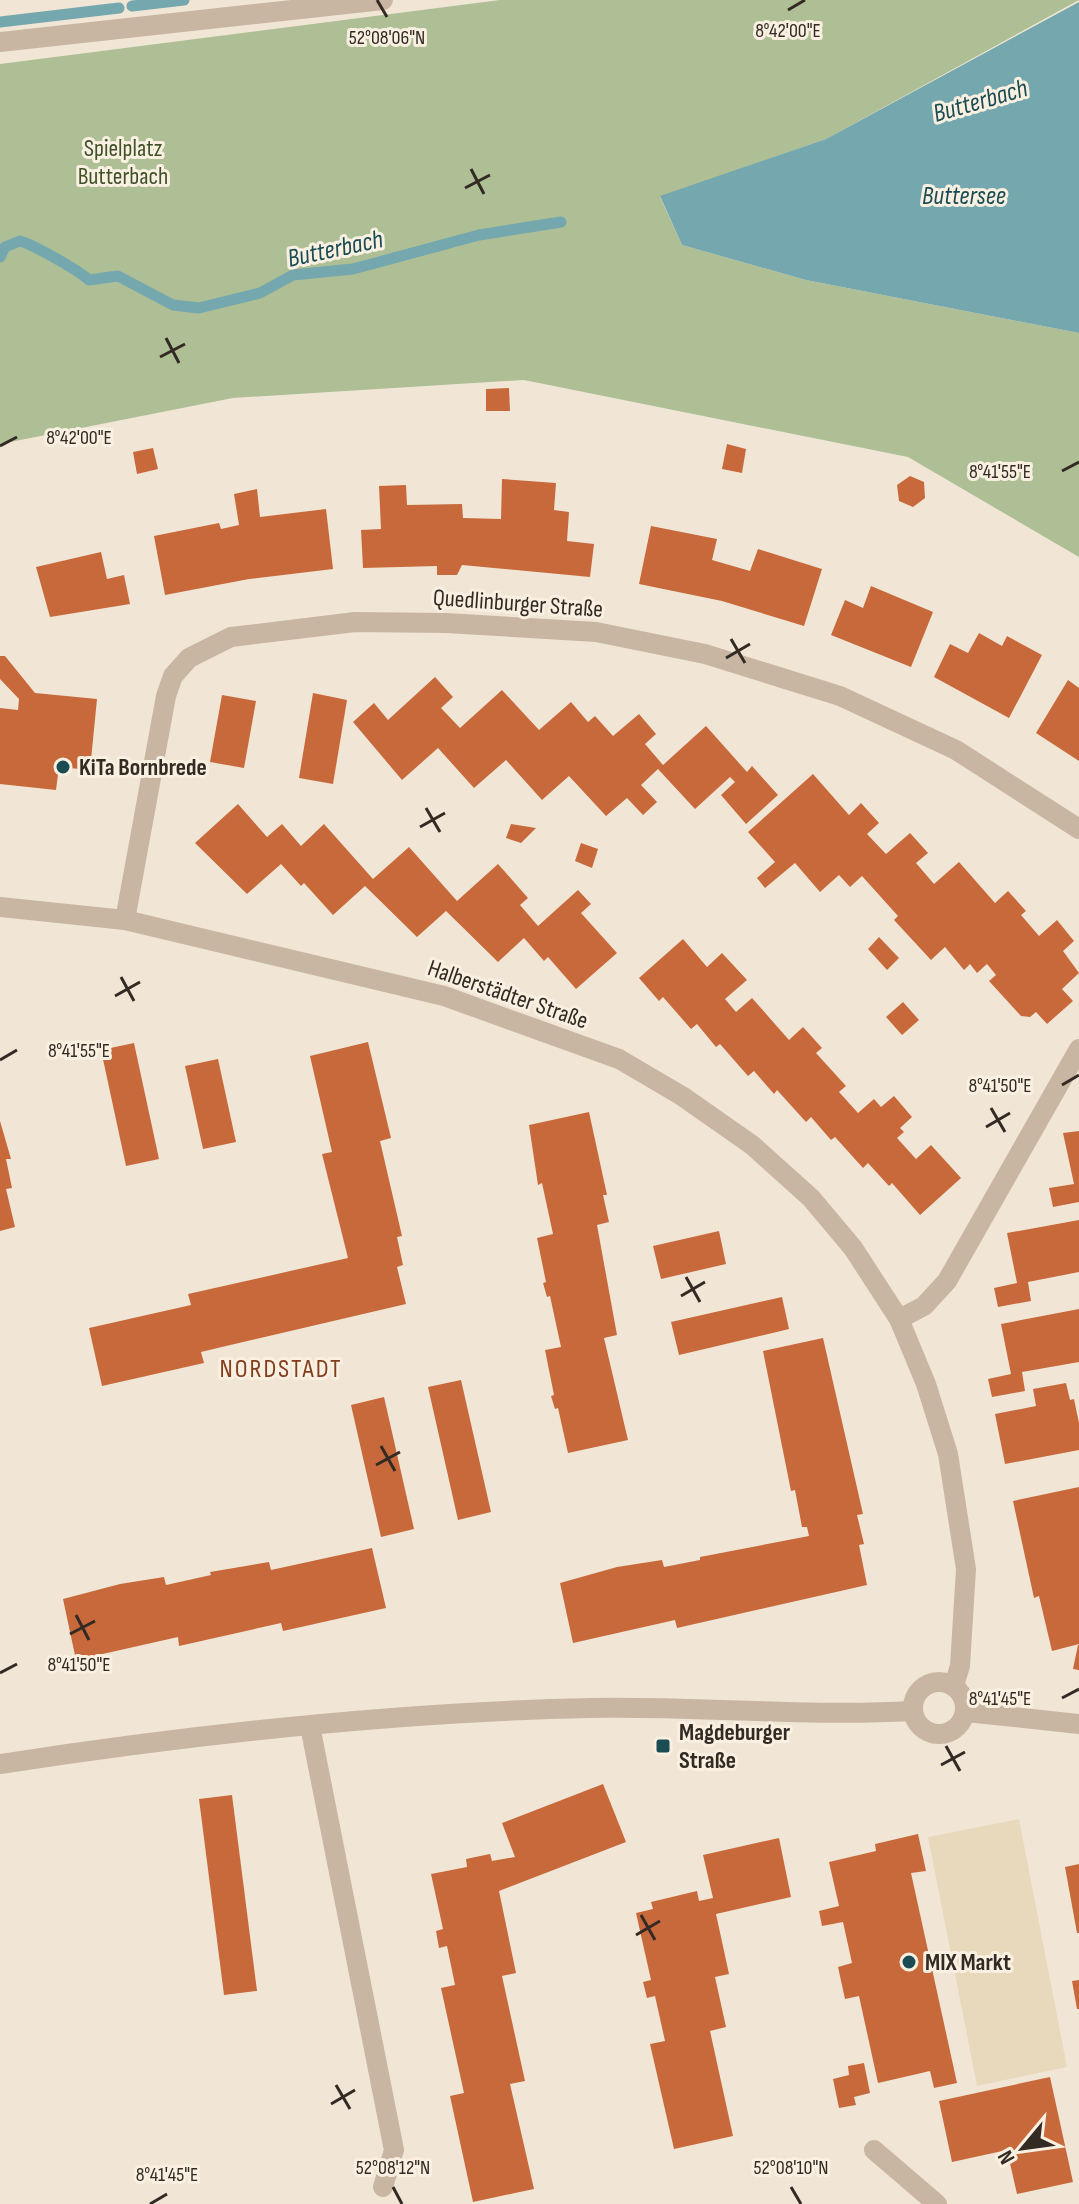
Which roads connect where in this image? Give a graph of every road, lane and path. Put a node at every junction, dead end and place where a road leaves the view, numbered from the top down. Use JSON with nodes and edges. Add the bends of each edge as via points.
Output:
{"nodes":[{"id":1,"x":383,"y":0,"type":"edge"},
{"id":2,"x":0,"y":42,"type":"edge"},
{"id":3,"x":1079,"y":829,"type":"edge"},
{"id":4,"x":0,"y":907,"type":"edge"},
{"id":5,"x":125,"y":920,"type":"junction"},
{"id":6,"x":1079,"y":1049,"type":"edge"},
{"id":7,"x":899,"y":1319,"type":"junction"},
{"id":8,"x":954,"y":1685,"type":"junction"},
{"id":9,"x":913,"y":1711,"type":"junction"},
{"id":10,"x":966,"y":1712,"type":"junction"},
{"id":11,"x":1079,"y":1724,"type":"edge"},
{"id":12,"x":310,"y":1726,"type":"junction"},
{"id":13,"x":0,"y":1764,"type":"edge"},
{"id":14,"x":874,"y":2150,"type":"dead end"},
{"id":15,"x":383,"y":2187,"type":"dead end"},
{"id":16,"x":937,"y":2204,"type":"edge"}],
"edges":[{"from":1,"to":2,"type":"street"},
{"from":3,"to":5,"type":"street","name":"Quedlinburger Straße","via":[[956,750],[840,696],[705,654],[596,632],[355,622],[231,637],[189,658],[173,676]]},
{"from":4,"to":5,"type":"street","name":"Halberstädter Straße"},
{"from":5,"to":7,"type":"street","name":"Halberstädter Straße","via":[[444,996],[619,1059],[752,1145],[799,1188],[853,1248]]},
{"from":6,"to":7,"type":"street","via":[[947,1281],[924,1306]]},
{"from":7,"to":8,"type":"street","name":"Halberstädter Straße","via":[[926,1384],[960,1513],[966,1569],[960,1666]]},
{"from":8,"to":9,"type":"street","via":[[938,1681],[921,1689]]},
{"from":8,"to":10,"type":"street","via":[[963,1695]]},
{"from":9,"to":10,"type":"street","via":[[920,1725],[945,1734],[959,1726]]},
{"from":9,"to":12,"type":"street","via":[[590,1708]]},
{"from":10,"to":11,"type":"street"},
{"from":12,"to":13,"type":"street"},
{"from":12,"to":15,"type":"street","via":[[386,2099],[394,2150]]},
{"from":14,"to":16,"type":"street"}]}
